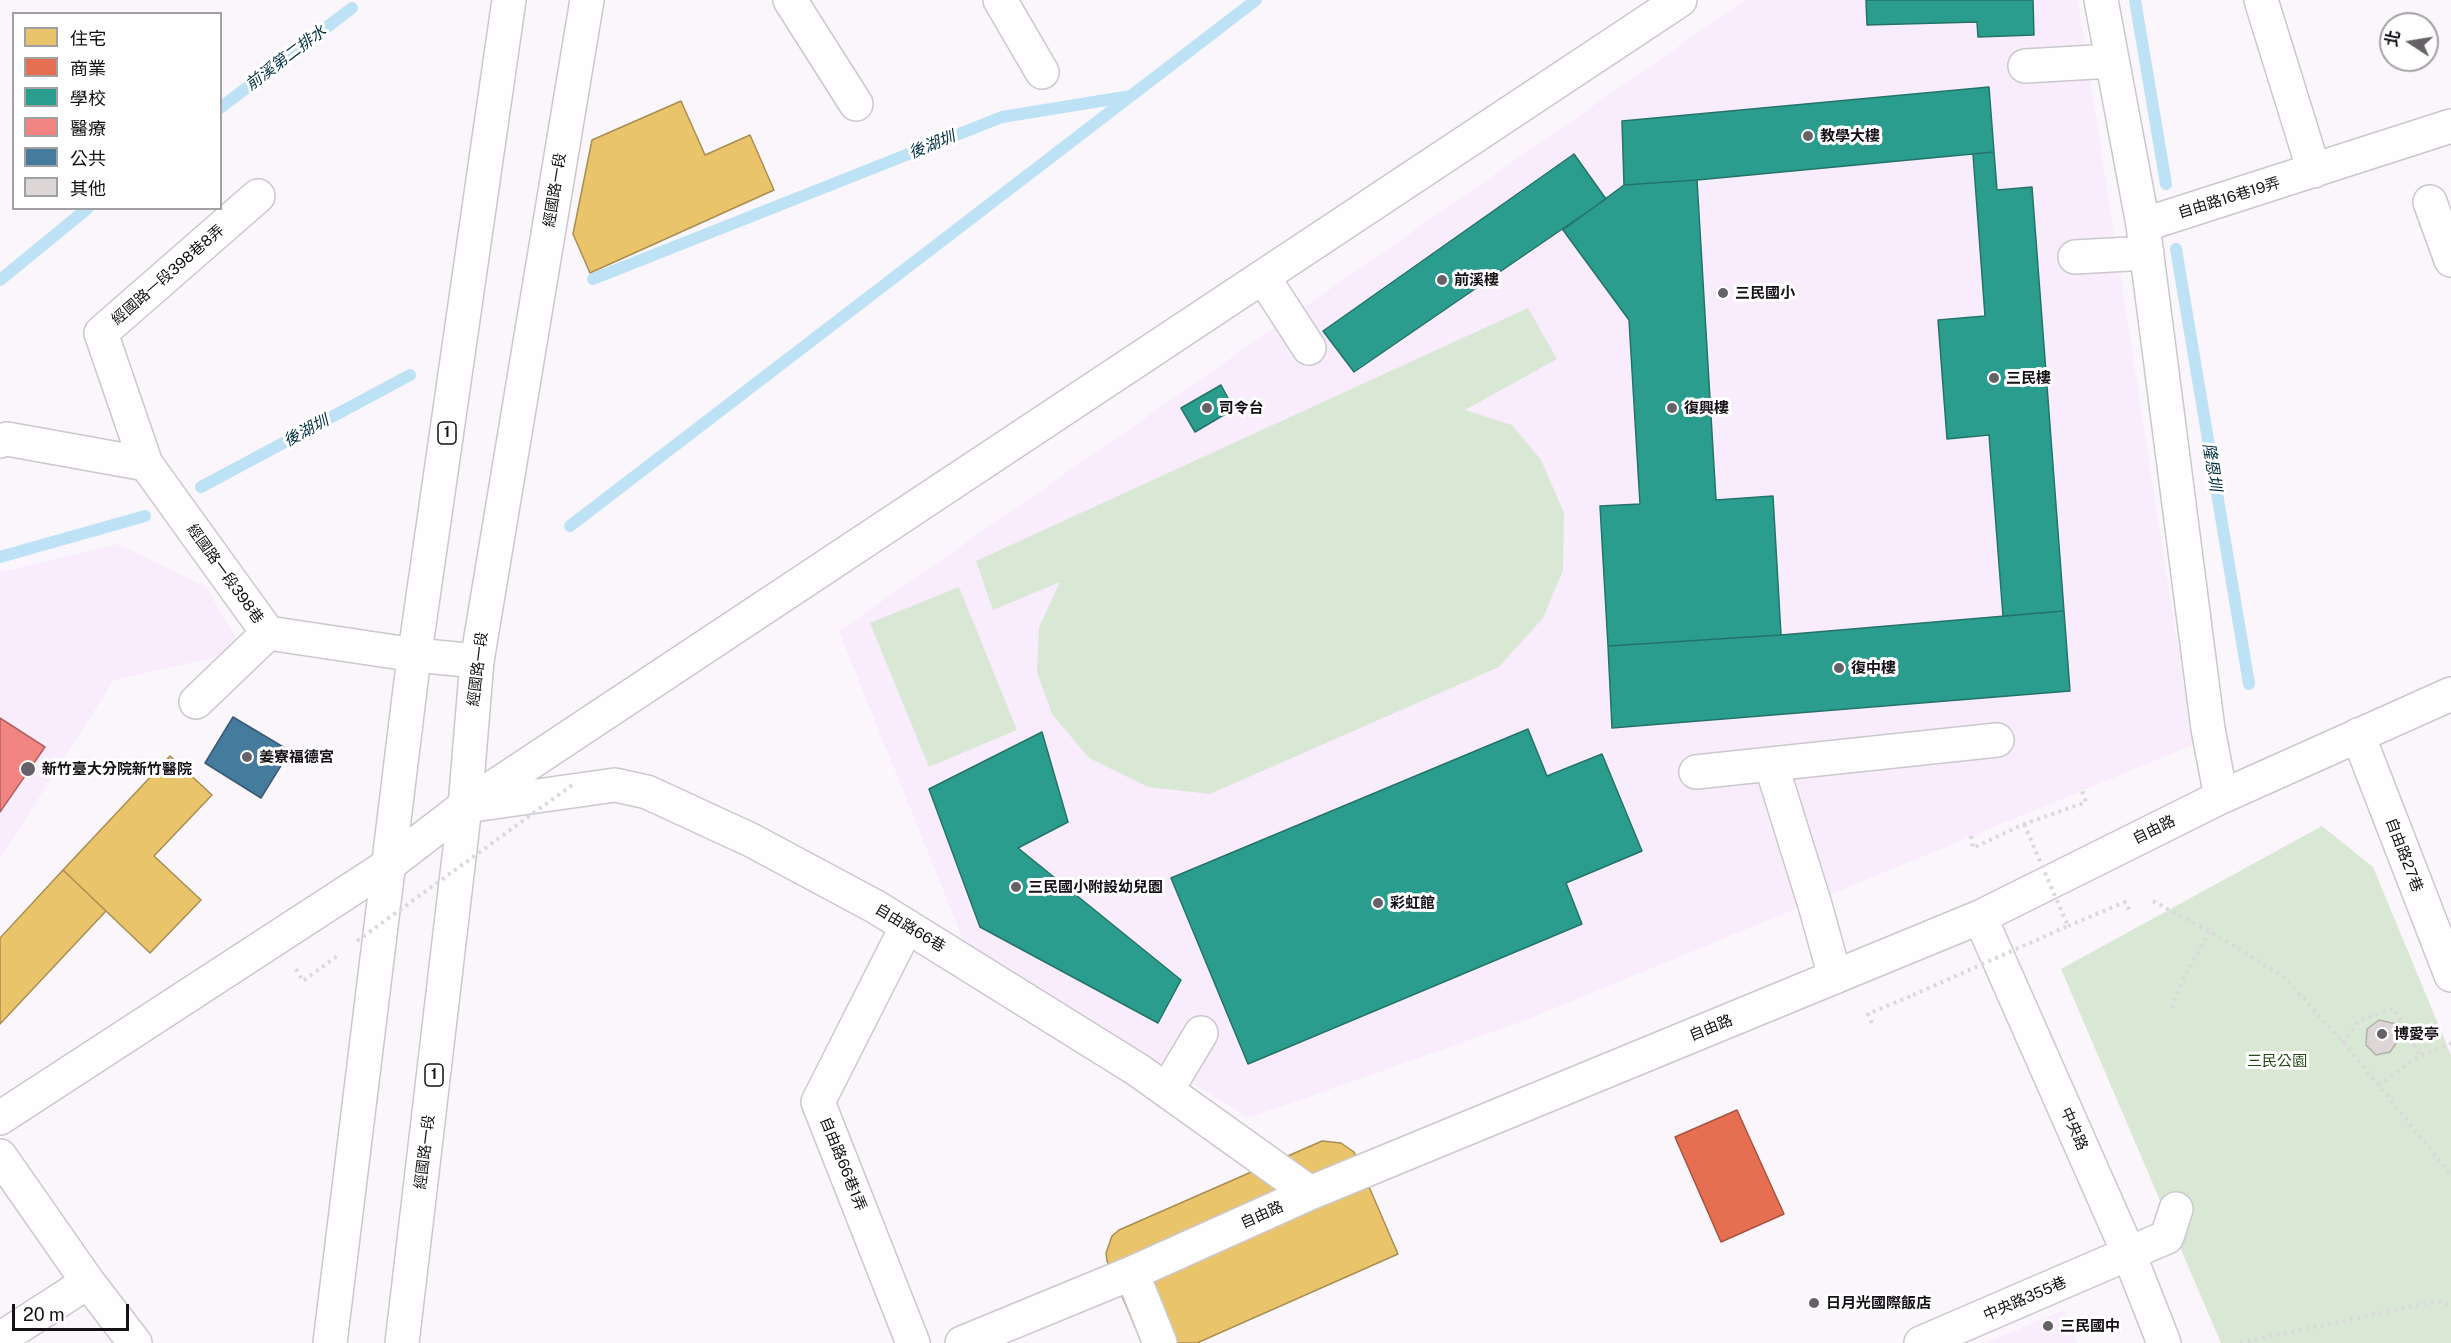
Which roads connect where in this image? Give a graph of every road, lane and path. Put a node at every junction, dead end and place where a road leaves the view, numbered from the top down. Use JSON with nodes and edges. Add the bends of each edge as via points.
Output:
{"nodes":[{"id":1,"x":509,"y":0,"type":"edge"},
{"id":2,"x":587,"y":0,"type":"edge"},
{"id":3,"x":790,"y":0,"type":"edge"},
{"id":4,"x":1000,"y":0,"type":"edge"},
{"id":5,"x":1680,"y":0,"type":"edge"},
{"id":6,"x":2101,"y":0,"type":"edge"},
{"id":7,"x":2261,"y":0,"type":"edge"},
{"id":8,"x":2112,"y":61,"type":"junction"},
{"id":9,"x":2025,"y":66,"type":"dead end"},
{"id":10,"x":1042,"y":72,"type":"dead end"},
{"id":11,"x":856,"y":104,"type":"dead end"},
{"id":12,"x":2451,"y":126,"type":"edge"},
{"id":13,"x":2314,"y":171,"type":"junction"},
{"id":14,"x":258,"y":196,"type":"dead end"},
{"id":15,"x":2430,"y":202,"type":"dead end"},
{"id":16,"x":2145,"y":239,"type":"junction"},
{"id":17,"x":2075,"y":258,"type":"dead end"},
{"id":18,"x":2451,"y":260,"type":"edge"},
{"id":19,"x":1263,"y":277,"type":"junction"},
{"id":20,"x":1309,"y":348,"type":"dead end"},
{"id":21,"x":0,"y":441,"type":"edge"},
{"id":22,"x":146,"y":464,"type":"junction"},
{"id":23,"x":268,"y":633,"type":"junction"},
{"id":24,"x":415,"y":655,"type":"junction"},
{"id":25,"x":477,"y":661,"type":"junction"},
{"id":26,"x":2451,"y":694,"type":"edge"},
{"id":27,"x":196,"y":702,"type":"dead end"},
{"id":28,"x":2358,"y":735,"type":"junction"},
{"id":29,"x":1997,"y":740,"type":"dead end"},
{"id":30,"x":1771,"y":764,"type":"junction"},
{"id":31,"x":1696,"y":772,"type":"dead end"},
{"id":32,"x":575,"y":783,"type":"dead end"},
{"id":33,"x":2081,"y":788,"type":"dead end"},
{"id":34,"x":2221,"y":797,"type":"junction"},
{"id":35,"x":465,"y":806,"type":"junction"},
{"id":36,"x":2024,"y":824,"type":"junction"},
{"id":37,"x":1971,"y":836,"type":"dead end"},
{"id":38,"x":387,"y":866,"type":"junction"},
{"id":39,"x":2153,"y":901,"type":"dead end"},
{"id":40,"x":2131,"y":913,"type":"dead end"},
{"id":41,"x":1980,"y":917,"type":"junction"},
{"id":42,"x":907,"y":926,"type":"junction"},
{"id":43,"x":2068,"y":926,"type":"junction"},
{"id":44,"x":2209,"y":932,"type":"junction"},
{"id":45,"x":293,"y":964,"type":"dead end"},
{"id":46,"x":2451,"y":975,"type":"edge"},
{"id":47,"x":1835,"y":977,"type":"junction"},
{"id":48,"x":2172,"y":1008,"type":"dead end"},
{"id":49,"x":1872,"y":1023,"type":"dead end"},
{"id":50,"x":1201,"y":1033,"type":"dead end"},
{"id":51,"x":2343,"y":1043,"type":"junction"},
{"id":52,"x":2451,"y":1043,"type":"edge"},
{"id":53,"x":2420,"y":1056,"type":"junction"},
{"id":54,"x":2378,"y":1085,"type":"junction"},
{"id":55,"x":1167,"y":1090,"type":"junction"},
{"id":56,"x":0,"y":1118,"type":"edge"},
{"id":57,"x":0,"y":1156,"type":"edge"},
{"id":58,"x":2451,"y":1175,"type":"edge"},
{"id":59,"x":1310,"y":1193,"type":"junction"},
{"id":60,"x":2176,"y":1209,"type":"dead end"},
{"id":61,"x":2129,"y":1254,"type":"junction"},
{"id":62,"x":1132,"y":1273,"type":"junction"},
{"id":63,"x":88,"y":1282,"type":"junction"},
{"id":64,"x":2451,"y":1305,"type":"edge"},
{"id":65,"x":0,"y":1339,"type":"edge"},
{"id":66,"x":135,"y":1343,"type":"edge"},
{"id":67,"x":330,"y":1343,"type":"edge"},
{"id":68,"x":402,"y":1343,"type":"edge"},
{"id":69,"x":913,"y":1343,"type":"edge"},
{"id":70,"x":962,"y":1343,"type":"edge"},
{"id":71,"x":1160,"y":1343,"type":"edge"},
{"id":72,"x":1921,"y":1343,"type":"edge"},
{"id":73,"x":2164,"y":1343,"type":"edge"},
{"id":74,"x":2240,"y":1343,"type":"edge"}],
"edges":[{"from":1,"to":24,"type":"street","number":"1"},
{"from":2,"to":25,"type":"street","name":"經國路一段","number":"1"},
{"from":3,"to":11,"type":"street"},
{"from":4,"to":10,"type":"street"},
{"from":5,"to":19,"type":"street"},
{"from":6,"to":8,"type":"street"},
{"from":7,"to":13,"type":"street"},
{"from":8,"to":9,"type":"street"},
{"from":8,"to":16,"type":"street"},
{"from":12,"to":13,"type":"street","name":"自由路16巷19弄"},
{"from":13,"to":16,"type":"street","name":"自由路16巷19弄"},
{"from":14,"to":22,"type":"street","name":"經國路一段398巷8弄","via":[[101,333]]},
{"from":15,"to":18,"type":"street"},
{"from":16,"to":17,"type":"street","name":"自由路16巷19弄"},
{"from":16,"to":34,"type":"street","via":[[2206,717]]},
{"from":19,"to":20,"type":"street"},
{"from":19,"to":35,"type":"street"},
{"from":21,"to":22,"type":"street","via":[[7,439]]},
{"from":22,"to":23,"type":"street","name":"經國路一段398巷"},
{"from":23,"to":24,"type":"street","name":"經國路一段398巷"},
{"from":23,"to":27,"type":"street"},
{"from":24,"to":25,"type":"street","name":"經國路一段398巷"},
{"from":24,"to":38,"type":"street","number":"1"},
{"from":25,"to":35,"type":"street","name":"經國路一段","number":"1"},
{"from":26,"to":28,"type":"street","name":"自由路"},
{"from":28,"to":34,"type":"street","name":"自由路"},
{"from":28,"to":46,"type":"street","name":"自由路27巷"},
{"from":29,"to":30,"type":"street"},
{"from":30,"to":31,"type":"street"},
{"from":30,"to":47,"type":"street"},
{"from":32,"to":45,"type":"path","bridge":true,"via":[[303,981]]},
{"from":33,"to":36,"type":"path","via":[[2086,802]]},
{"from":34,"to":41,"type":"street","name":"自由路"},
{"from":35,"to":38,"type":"street"},
{"from":35,"to":42,"type":"street","name":"自由路66巷","via":[[615,785],[647,792],[751,840]]},
{"from":35,"to":68,"type":"street","name":"經國路一段","number":"1"},
{"from":36,"to":37,"type":"path","via":[[1973,848]]},
{"from":36,"to":43,"type":"path","bridge":true},
{"from":38,"to":56,"type":"street"},
{"from":38,"to":67,"type":"street","number":"1"},
{"from":39,"to":44,"type":"path"},
{"from":40,"to":43,"type":"path","via":[[2125,902]]},
{"from":41,"to":47,"type":"street","name":"自由路"},
{"from":41,"to":61,"type":"street","name":"中央路"},
{"from":42,"to":55,"type":"street","name":"自由路66巷"},
{"from":42,"to":69,"type":"street","name":"自由路66巷1弄","via":[[818,1102]]},
{"from":43,"to":49,"type":"path","bridge":true,"via":[[1868,1014]]},
{"from":44,"to":48,"type":"path"},
{"from":44,"to":51,"type":"path","via":[[2283,976]]},
{"from":47,"to":59,"type":"street","name":"自由路"},
{"from":50,"to":55,"type":"street"},
{"from":51,"to":53,"type":"path","via":[[2360,1020],[2394,1010]]},
{"from":51,"to":54,"type":"path"},
{"from":52,"to":53,"type":"path"},
{"from":53,"to":54,"type":"path"},
{"from":54,"to":58,"type":"path"},
{"from":55,"to":59,"type":"street","name":"自由路66巷"},
{"from":57,"to":63,"type":"street"},
{"from":59,"to":62,"type":"street","name":"自由路"},
{"from":60,"to":61,"type":"street","name":"中央路355巷","via":[[2167,1237]]},
{"from":61,"to":72,"type":"street","name":"中央路355巷"},
{"from":61,"to":73,"type":"street","name":"中央路"},
{"from":62,"to":70,"type":"street","name":"自由路"},
{"from":62,"to":71,"type":"street"},
{"from":63,"to":65,"type":"street"},
{"from":63,"to":66,"type":"street"},
{"from":64,"to":74,"type":"path","via":[[2437,1301]]}]}
